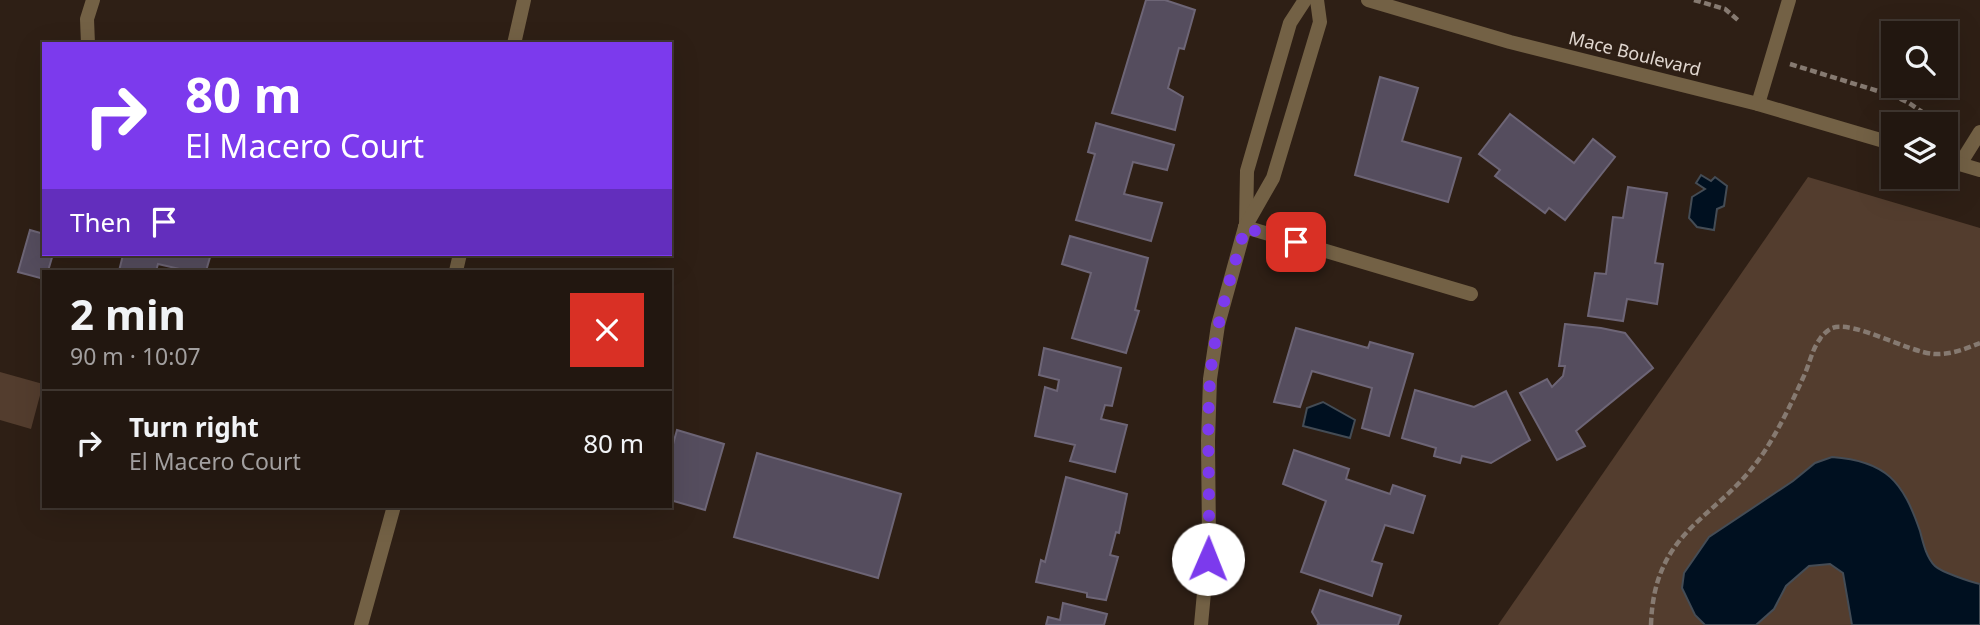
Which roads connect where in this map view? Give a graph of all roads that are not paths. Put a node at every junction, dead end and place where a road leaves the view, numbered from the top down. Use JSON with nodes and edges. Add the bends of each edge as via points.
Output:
{"nodes":[{"id":1,"x":93,"y":0,"type":"edge"},
{"id":2,"x":524,"y":0,"type":"edge"},
{"id":3,"x":1305,"y":0,"type":"edge"},
{"id":4,"x":1317,"y":0,"type":"edge"},
{"id":5,"x":1368,"y":0,"type":"edge"},
{"id":6,"x":1789,"y":0,"type":"edge"},
{"id":7,"x":88,"y":42,"type":"edge"},
{"id":8,"x":514,"y":42,"type":"edge"},
{"id":9,"x":1758,"y":104,"type":"junction"},
{"id":10,"x":1980,"y":132,"type":"edge"},
{"id":11,"x":1881,"y":140,"type":"edge"},
{"id":12,"x":1958,"y":156,"type":"edge"},
{"id":13,"x":1958,"y":163,"type":"edge"},
{"id":14,"x":1980,"y":170,"type":"edge"},
{"id":15,"x":1245,"y":228,"type":"junction"},
{"id":16,"x":1471,"y":294,"type":"dead end"},
{"id":17,"x":393,"y":508,"type":"edge"},
{"id":18,"x":361,"y":625,"type":"edge"},
{"id":19,"x":1201,"y":625,"type":"edge"}],
"edges":[{"from":1,"to":7,"type":"street","via":[[87,19]]},
{"from":2,"to":8,"type":"street"},
{"from":3,"to":15,"type":"street","via":[[1290,23],[1247,171]]},
{"from":4,"to":15,"type":"street","via":[[1320,22],[1273,178]]},
{"from":5,"to":9,"type":"street","name":"Mace Boulevard","via":[[1510,42]]},
{"from":6,"to":9,"type":"street"},
{"from":9,"to":11,"type":"street","name":"Mace Boulevard"},
{"from":10,"to":12,"type":"street"},
{"from":13,"to":14,"type":"street"},
{"from":15,"to":16,"type":"street"},
{"from":15,"to":19,"type":"street","via":[[1218,325],[1210,379],[1209,539]]},
{"from":17,"to":18,"type":"street"}]}
